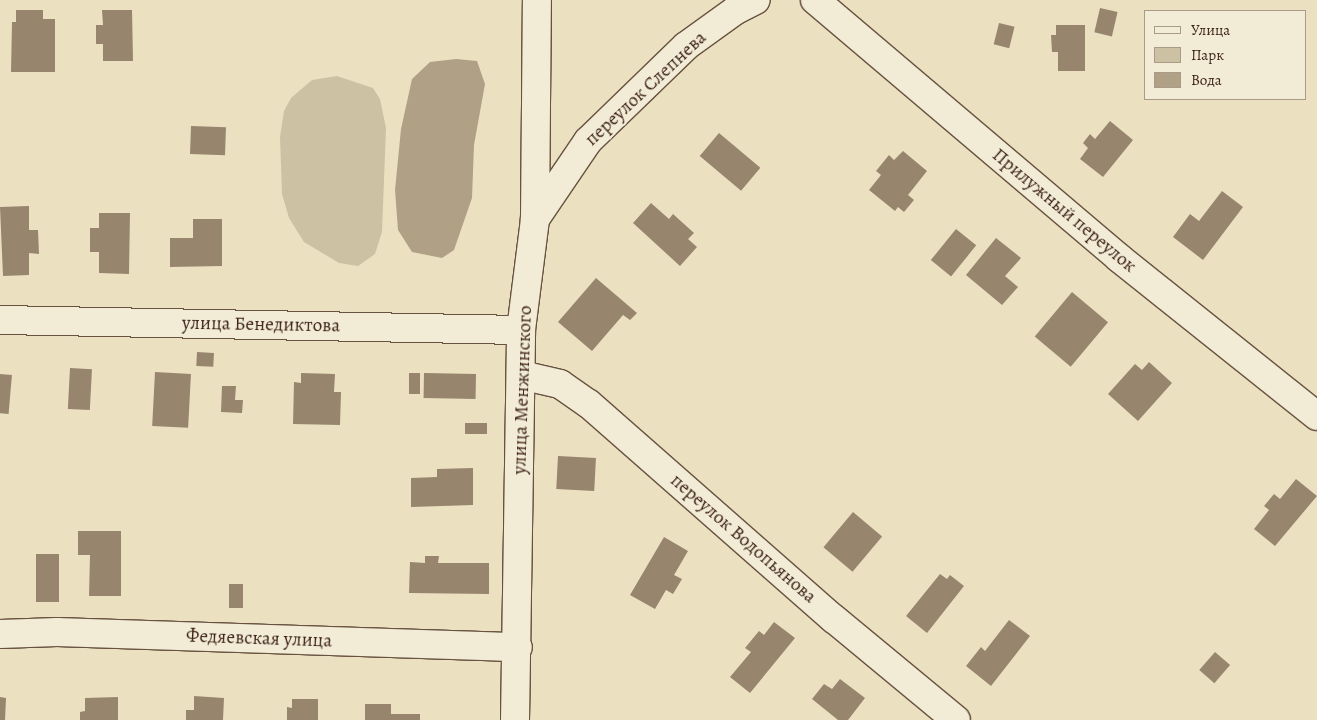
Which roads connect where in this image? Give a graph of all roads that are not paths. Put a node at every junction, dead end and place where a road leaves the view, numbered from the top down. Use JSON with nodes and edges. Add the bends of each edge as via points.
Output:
{"nodes":[{"id":1,"x":537,"y":0,"type":"edge"},
{"id":2,"x":756,"y":0,"type":"edge"},
{"id":3,"x":815,"y":0,"type":"edge"},
{"id":4,"x":535,"y":219,"type":"junction"},
{"id":5,"x":0,"y":320,"type":"edge"},
{"id":6,"x":521,"y":330,"type":"junction"},
{"id":7,"x":521,"y":375,"type":"junction"},
{"id":8,"x":1317,"y":416,"type":"edge"},
{"id":9,"x":0,"y":634,"type":"edge"},
{"id":10,"x":518,"y":647,"type":"junction"},
{"id":11,"x":515,"y":720,"type":"edge"},
{"id":12,"x":956,"y":720,"type":"edge"}],
"edges":[{"from":1,"to":4,"type":"street","name":"улица Менжинского"},
{"from":2,"to":4,"type":"street","name":"переулок Слепнева","via":[[736,10],[686,46],[588,141]]},
{"from":3,"to":8,"type":"street","name":"Прилужный переулок","via":[[1119,258]]},
{"from":4,"to":6,"type":"street","name":"улица Менжинского"},
{"from":5,"to":6,"type":"street","name":"улица Бенедиктова"},
{"from":6,"to":7,"type":"street","name":"улица Менжинского"},
{"from":7,"to":10,"type":"street","name":"улица Менжинского"},
{"from":7,"to":12,"type":"street","name":"переулок Водопьянова","via":[[560,384],[589,404],[834,619]]},
{"from":9,"to":10,"type":"street","name":"Федяевская улица","via":[[57,632]]},
{"from":10,"to":11,"type":"street","name":"улица Менжинского"}]}
